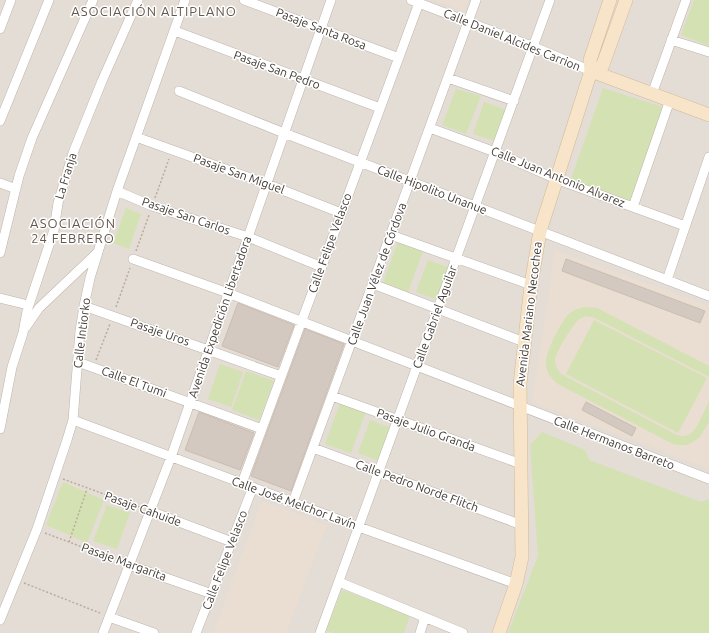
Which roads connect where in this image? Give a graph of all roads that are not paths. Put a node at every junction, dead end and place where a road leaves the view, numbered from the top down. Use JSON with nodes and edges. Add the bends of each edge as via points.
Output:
{"nodes":[{"id":1,"x":11,"y":0,"type":"edge"},
{"id":2,"x":49,"y":0,"type":"edge"},
{"id":3,"x":93,"y":0,"type":"edge"},
{"id":4,"x":138,"y":0,"type":"edge"},
{"id":5,"x":185,"y":0,"type":"edge"},
{"id":6,"x":244,"y":0,"type":"edge"},
{"id":7,"x":331,"y":0,"type":"edge"},
{"id":8,"x":476,"y":0,"type":"edge"},
{"id":9,"x":550,"y":0,"type":"edge"},
{"id":10,"x":610,"y":0,"type":"edge"},
{"id":11,"x":626,"y":0,"type":"edge"},
{"id":12,"x":686,"y":0,"type":"edge"},
{"id":13,"x":415,"y":2,"type":"edge"},
{"id":14,"x":469,"y":21,"type":"junction"},
{"id":15,"x":0,"y":29,"type":"edge"},
{"id":16,"x":321,"y":30,"type":"junction"},
{"id":17,"x":174,"y":31,"type":"junction"},
{"id":18,"x":671,"y":40,"type":"junction"},
{"id":19,"x":534,"y":47,"type":"junction"},
{"id":20,"x":709,"y":52,"type":"edge"},
{"id":21,"x":399,"y":58,"type":"junction"},
{"id":22,"x":591,"y":71,"type":"junction"},
{"id":23,"x":448,"y":78,"type":"junction"},
{"id":24,"x":303,"y":80,"type":"junction"},
{"id":25,"x":179,"y":91,"type":"dead end"},
{"id":26,"x":652,"y":94,"type":"junction"},
{"id":27,"x":670,"y":100,"type":"junction"},
{"id":28,"x":514,"y":101,"type":"junction"},
{"id":29,"x":380,"y":108,"type":"junction"},
{"id":30,"x":709,"y":115,"type":"edge"},
{"id":31,"x":0,"y":121,"type":"edge"},
{"id":32,"x":430,"y":128,"type":"junction"},
{"id":33,"x":284,"y":134,"type":"junction"},
{"id":34,"x":136,"y":137,"type":"junction"},
{"id":35,"x":495,"y":152,"type":"junction"},
{"id":36,"x":709,"y":157,"type":"edge"},
{"id":37,"x":360,"y":162,"type":"junction"},
{"id":38,"x":556,"y":179,"type":"junction"},
{"id":39,"x":410,"y":182,"type":"junction"},
{"id":40,"x":0,"y":183,"type":"edge"},
{"id":41,"x":267,"y":184,"type":"junction"},
{"id":42,"x":16,"y":189,"type":"junction"},
{"id":43,"x":117,"y":191,"type":"junction"},
{"id":44,"x":476,"y":207,"type":"junction"},
{"id":45,"x":633,"y":207,"type":"junction"},
{"id":46,"x":341,"y":214,"type":"junction"},
{"id":47,"x":685,"y":226,"type":"junction"},
{"id":48,"x":540,"y":231,"type":"junction"},
{"id":49,"x":391,"y":235,"type":"junction"},
{"id":50,"x":248,"y":237,"type":"junction"},
{"id":51,"x":98,"y":252,"type":"junction"},
{"id":52,"x":0,"y":253,"type":"edge"},
{"id":53,"x":457,"y":258,"type":"junction"},
{"id":54,"x":133,"y":259,"type":"dead end"},
{"id":55,"x":322,"y":267,"type":"junction"},
{"id":56,"x":667,"y":280,"type":"junction"},
{"id":57,"x":373,"y":284,"type":"junction"},
{"id":58,"x":531,"y":285,"type":"junction"},
{"id":59,"x":228,"y":293,"type":"junction"},
{"id":60,"x":709,"y":296,"type":"edge"},
{"id":61,"x":0,"y":298,"type":"edge"},
{"id":62,"x":28,"y":305,"type":"junction"},
{"id":63,"x":84,"y":306,"type":"junction"},
{"id":64,"x":438,"y":309,"type":"junction"},
{"id":65,"x":302,"y":321,"type":"junction"},
{"id":66,"x":23,"y":333,"type":"junction"},
{"id":67,"x":352,"y":340,"type":"junction"},
{"id":68,"x":524,"y":342,"type":"junction"},
{"id":69,"x":208,"y":349,"type":"junction"},
{"id":70,"x":78,"y":362,"type":"junction"},
{"id":71,"x":418,"y":366,"type":"junction"},
{"id":72,"x":281,"y":376,"type":"junction"},
{"id":73,"x":332,"y":396,"type":"junction"},
{"id":74,"x":190,"y":403,"type":"junction"},
{"id":75,"x":520,"y":407,"type":"junction"},
{"id":76,"x":73,"y":420,"type":"junction"},
{"id":77,"x":398,"y":420,"type":"junction"},
{"id":78,"x":0,"y":429,"type":"edge"},
{"id":79,"x":262,"y":429,"type":"junction"},
{"id":80,"x":313,"y":448,"type":"junction"},
{"id":81,"x":171,"y":457,"type":"junction"},
{"id":82,"x":521,"y":464,"type":"junction"},
{"id":83,"x":379,"y":472,"type":"junction"},
{"id":84,"x":709,"y":479,"type":"edge"},
{"id":85,"x":242,"y":483,"type":"junction"},
{"id":86,"x":253,"y":487,"type":"junction"},
{"id":87,"x":293,"y":502,"type":"junction"},
{"id":88,"x":150,"y":511,"type":"junction"},
{"id":89,"x":522,"y":525,"type":"junction"},
{"id":90,"x":359,"y":527,"type":"junction"},
{"id":91,"x":232,"y":542,"type":"junction"},
{"id":92,"x":129,"y":565,"type":"junction"},
{"id":93,"x":339,"y":582,"type":"junction"},
{"id":94,"x":516,"y":584,"type":"junction"},
{"id":95,"x":212,"y":594,"type":"junction"},
{"id":96,"x":109,"y":617,"type":"junction"},
{"id":97,"x":426,"y":617,"type":"junction"},
{"id":98,"x":0,"y":620,"type":"edge"},
{"id":99,"x":103,"y":633,"type":"edge"},
{"id":100,"x":154,"y":633,"type":"edge"},
{"id":101,"x":196,"y":633,"type":"edge"},
{"id":102,"x":321,"y":633,"type":"edge"},
{"id":103,"x":420,"y":633,"type":"edge"},
{"id":104,"x":463,"y":633,"type":"edge"},
{"id":105,"x":499,"y":633,"type":"edge"}],
"edges":[{"from":1,"to":15,"type":"street"},
{"from":2,"to":31,"type":"street"},
{"from":3,"to":42,"type":"street","via":[[32,138]]},
{"from":4,"to":62,"type":"street","name":"La Franja","via":[[73,153],[58,203],[54,230]]},
{"from":5,"to":17,"type":"street","name":"Calle Intiorko"},
{"from":6,"to":16,"type":"street","name":"Pasaje Santa Rosa"},
{"from":7,"to":16,"type":"street","name":"Avenida Expedición Libertadora"},
{"from":8,"to":14,"type":"street","name":"Calle Juan Vélez de Córdova"},
{"from":9,"to":19,"type":"street","name":"Calle Gabriel Aguilar"},
{"from":10,"to":22,"type":"street","name":"Avenida Mariano Necochea","via":[[590,60]]},
{"from":11,"to":22,"type":"street","via":[[602,67]]},
{"from":12,"to":18,"type":"street"},
{"from":13,"to":14,"type":"street","name":"Calle Daniel Alcides Carrion"},
{"from":13,"to":21,"type":"street","name":"Calle Felipe Velasco"},
{"from":14,"to":19,"type":"street","name":"Calle Daniel Alcides Carrion"},
{"from":14,"to":23,"type":"street","name":"Calle Juan Vélez de Córdova"},
{"from":16,"to":21,"type":"street","name":"Pasaje Santa Rosa"},
{"from":16,"to":24,"type":"street","name":"Avenida Expedición Libertadora"},
{"from":17,"to":24,"type":"street","name":"Pasaje San Pedro"},
{"from":17,"to":34,"type":"street","name":"Calle Intiorko"},
{"from":18,"to":20,"type":"street"},
{"from":18,"to":26,"type":"street"},
{"from":19,"to":22,"type":"street","name":"Calle Daniel Alcides Carrion"},
{"from":19,"to":28,"type":"street","name":"Calle Gabriel Aguilar"},
{"from":21,"to":29,"type":"street","name":"Calle Felipe Velasco"},
{"from":22,"to":26,"type":"street"},
{"from":22,"to":38,"type":"street","name":"Avenida Mariano Necochea"},
{"from":23,"to":28,"type":"street"},
{"from":23,"to":32,"type":"street","name":"Calle Juan Vélez de Córdova"},
{"from":24,"to":29,"type":"street","name":"Pasaje San Pedro"},
{"from":24,"to":33,"type":"street","name":"Avenida Expedición Libertadora"},
{"from":25,"to":33,"type":"street","name":"Calle Hipolito Unanue"},
{"from":26,"to":27,"type":"street"},
{"from":27,"to":30,"type":"street"},
{"from":27,"to":45,"type":"street"},
{"from":28,"to":35,"type":"street","name":"Calle Gabriel Aguilar"},
{"from":29,"to":37,"type":"street","name":"Calle Felipe Velasco"},
{"from":32,"to":35,"type":"street","name":"Calle Juan Antonio Alvarez"},
{"from":32,"to":39,"type":"street","name":"Calle Juan Vélez de Córdova"},
{"from":33,"to":37,"type":"street","name":"Calle Hipolito Unanue"},
{"from":33,"to":41,"type":"street","name":"Avenida Expedición Libertadora"},
{"from":34,"to":41,"type":"street","name":"Pasaje San Miguel"},
{"from":34,"to":43,"type":"street","name":"Calle Intiorko"},
{"from":35,"to":38,"type":"street","name":"Calle Juan Antonio Alvarez"},
{"from":35,"to":44,"type":"street","name":"Calle Gabriel Aguilar"},
{"from":36,"to":47,"type":"street"},
{"from":37,"to":39,"type":"street","name":"Calle Hipolito Unanue"},
{"from":37,"to":46,"type":"street","name":"Calle Felipe Velasco"},
{"from":38,"to":45,"type":"street","name":"Calle Juan Antonio Alvarez"},
{"from":38,"to":48,"type":"street","name":"Avenida Mariano Necochea"},
{"from":39,"to":44,"type":"street","name":"Calle Hipolito Unanue"},
{"from":39,"to":49,"type":"street","name":"Calle Juan Vélez de Córdova"},
{"from":40,"to":42,"type":"street"},
{"from":41,"to":46,"type":"street","name":"Pasaje San Miguel"},
{"from":41,"to":50,"type":"street","name":"Avenida Expedición Libertadora"},
{"from":42,"to":52,"type":"street"},
{"from":43,"to":50,"type":"street","name":"Pasaje San Carlos","via":[[152,206]]},
{"from":43,"to":51,"type":"street","name":"Calle Intiorko"},
{"from":44,"to":48,"type":"street","name":"Calle Hipolito Unanue"},
{"from":44,"to":53,"type":"street","name":"Calle Gabriel Aguilar"},
{"from":45,"to":47,"type":"street","name":"Calle Juan Antonio Alvarez"},
{"from":46,"to":55,"type":"street","name":"Calle Felipe Velasco"},
{"from":47,"to":56,"type":"street"},
{"from":48,"to":56,"type":"street","name":"Calle Hipolito Unanue"},
{"from":48,"to":58,"type":"street","name":"Avenida Mariano Necochea"},
{"from":49,"to":53,"type":"street"},
{"from":49,"to":57,"type":"street","name":"Calle Juan Vélez de Córdova"},
{"from":50,"to":55,"type":"street","name":"Pasaje San Carlos"},
{"from":50,"to":59,"type":"street","name":"Avenida Expedición Libertadora"},
{"from":51,"to":63,"type":"street","name":"Calle Intiorko"},
{"from":51,"to":66,"type":"street","via":[[39,308]]},
{"from":53,"to":58,"type":"street"},
{"from":53,"to":64,"type":"street","name":"Calle Gabriel Aguilar"},
{"from":54,"to":59,"type":"street","name":"Calle Hermanos Barreto"},
{"from":55,"to":65,"type":"street","name":"Calle Felipe Velasco"},
{"from":56,"to":60,"type":"street","name":"Calle Hipolito Unanue"},
{"from":57,"to":64,"type":"street"},
{"from":57,"to":67,"type":"street","name":"Calle Juan Vélez de Córdova"},
{"from":58,"to":68,"type":"street","name":"Avenida Mariano Necochea"},
{"from":59,"to":65,"type":"street","name":"Calle Hermanos Barreto"},
{"from":59,"to":69,"type":"street","name":"Avenida Expedición Libertadora"},
{"from":61,"to":62,"type":"street"},
{"from":62,"to":66,"type":"street","name":"La Franja"},
{"from":63,"to":69,"type":"street","name":"Pasaje Uros"},
{"from":63,"to":70,"type":"street","name":"Calle Intiorko"},
{"from":64,"to":68,"type":"street"},
{"from":64,"to":71,"type":"street","name":"Calle Gabriel Aguilar"},
{"from":65,"to":67,"type":"street","name":"Calle Hermanos Barreto"},
{"from":65,"to":72,"type":"street","name":"Calle Felipe Velasco"},
{"from":66,"to":78,"type":"street","name":"La Franja","via":[[12,367]]},
{"from":67,"to":71,"type":"street","name":"Calle Hermanos Barreto"},
{"from":67,"to":73,"type":"street","name":"Calle Juan Vélez de Córdova"},
{"from":68,"to":75,"type":"street","name":"Avenida Mariano Necochea"},
{"from":69,"to":72,"type":"street","name":"Pasaje Uros"},
{"from":69,"to":74,"type":"street","name":"Avenida Expedición Libertadora"},
{"from":70,"to":74,"type":"street","name":"Calle El Tumi"},
{"from":70,"to":76,"type":"street","name":"Calle Intiorko"},
{"from":71,"to":75,"type":"street","name":"Calle Hermanos Barreto"},
{"from":71,"to":77,"type":"street","name":"Calle Gabriel Aguilar"},
{"from":72,"to":79,"type":"street","name":"Calle Felipe Velasco"},
{"from":73,"to":77,"type":"street","name":"Pasaje Julio Granda"},
{"from":73,"to":80,"type":"street","name":"Calle Juan Vélez de Córdova"},
{"from":74,"to":79,"type":"street","name":"Calle El Tumi"},
{"from":74,"to":81,"type":"street","name":"Avenida Expedición Libertadora"},
{"from":75,"to":82,"type":"street","name":"Avenida Mariano Necochea"},
{"from":75,"to":84,"type":"street","name":"Calle Hermanos Barreto"},
{"from":76,"to":81,"type":"street","name":"Calle José Melchor Lavín"},
{"from":76,"to":98,"type":"street","name":"Calle Intiorko","via":[[37,530]]},
{"from":77,"to":82,"type":"street","name":"Pasaje Julio Granda"},
{"from":77,"to":83,"type":"street","name":"Calle Gabriel Aguilar"},
{"from":79,"to":85,"type":"street","name":"Calle Felipe Velasco"},
{"from":80,"to":83,"type":"street","name":"Calle Pedro Norde Flitch"},
{"from":80,"to":87,"type":"street","name":"Calle Juan Vélez de Córdova"},
{"from":81,"to":85,"type":"street","name":"Calle José Melchor Lavín"},
{"from":81,"to":88,"type":"street","name":"Avenida Expedición Libertadora"},
{"from":82,"to":89,"type":"street","name":"Avenida Mariano Necochea"},
{"from":83,"to":89,"type":"street","name":"Calle Pedro Norde Flitch"},
{"from":83,"to":90,"type":"street","name":"Calle Gabriel Aguilar"},
{"from":85,"to":86,"type":"street","name":"Calle José Melchor Lavín"},
{"from":86,"to":87,"type":"street","name":"Calle José Melchor Lavín"},
{"from":86,"to":91,"type":"street","name":"Calle Felipe Velasco"},
{"from":87,"to":90,"type":"street","name":"Calle José Melchor Lavín"},
{"from":88,"to":91,"type":"street","name":"Pasaje Cahuide"},
{"from":88,"to":92,"type":"street","name":"Avenida Expedición Libertadora"},
{"from":89,"to":94,"type":"street","name":"Avenida Mariano Necochea","via":[[522,557]]},
{"from":90,"to":93,"type":"street","name":"Calle Gabriel Aguilar"},
{"from":90,"to":94,"type":"street","name":"Calle José Melchor Lavín"},
{"from":91,"to":95,"type":"street","name":"Calle Felipe Velasco"},
{"from":92,"to":95,"type":"street","name":"Pasaje Margarita"},
{"from":92,"to":96,"type":"street","name":"Avenida Expedición Libertadora"},
{"from":93,"to":97,"type":"street"},
{"from":93,"to":102,"type":"street","name":"Calle Gabriel Aguilar"},
{"from":94,"to":105,"type":"street","name":"Avenida Mariano Necochea"},
{"from":95,"to":101,"type":"street","name":"Calle Felipe Velasco"},
{"from":96,"to":99,"type":"street","name":"Avenida Expedición Libertadora"},
{"from":96,"to":100,"type":"street"},
{"from":97,"to":103,"type":"street"},
{"from":97,"to":104,"type":"street"}]}
